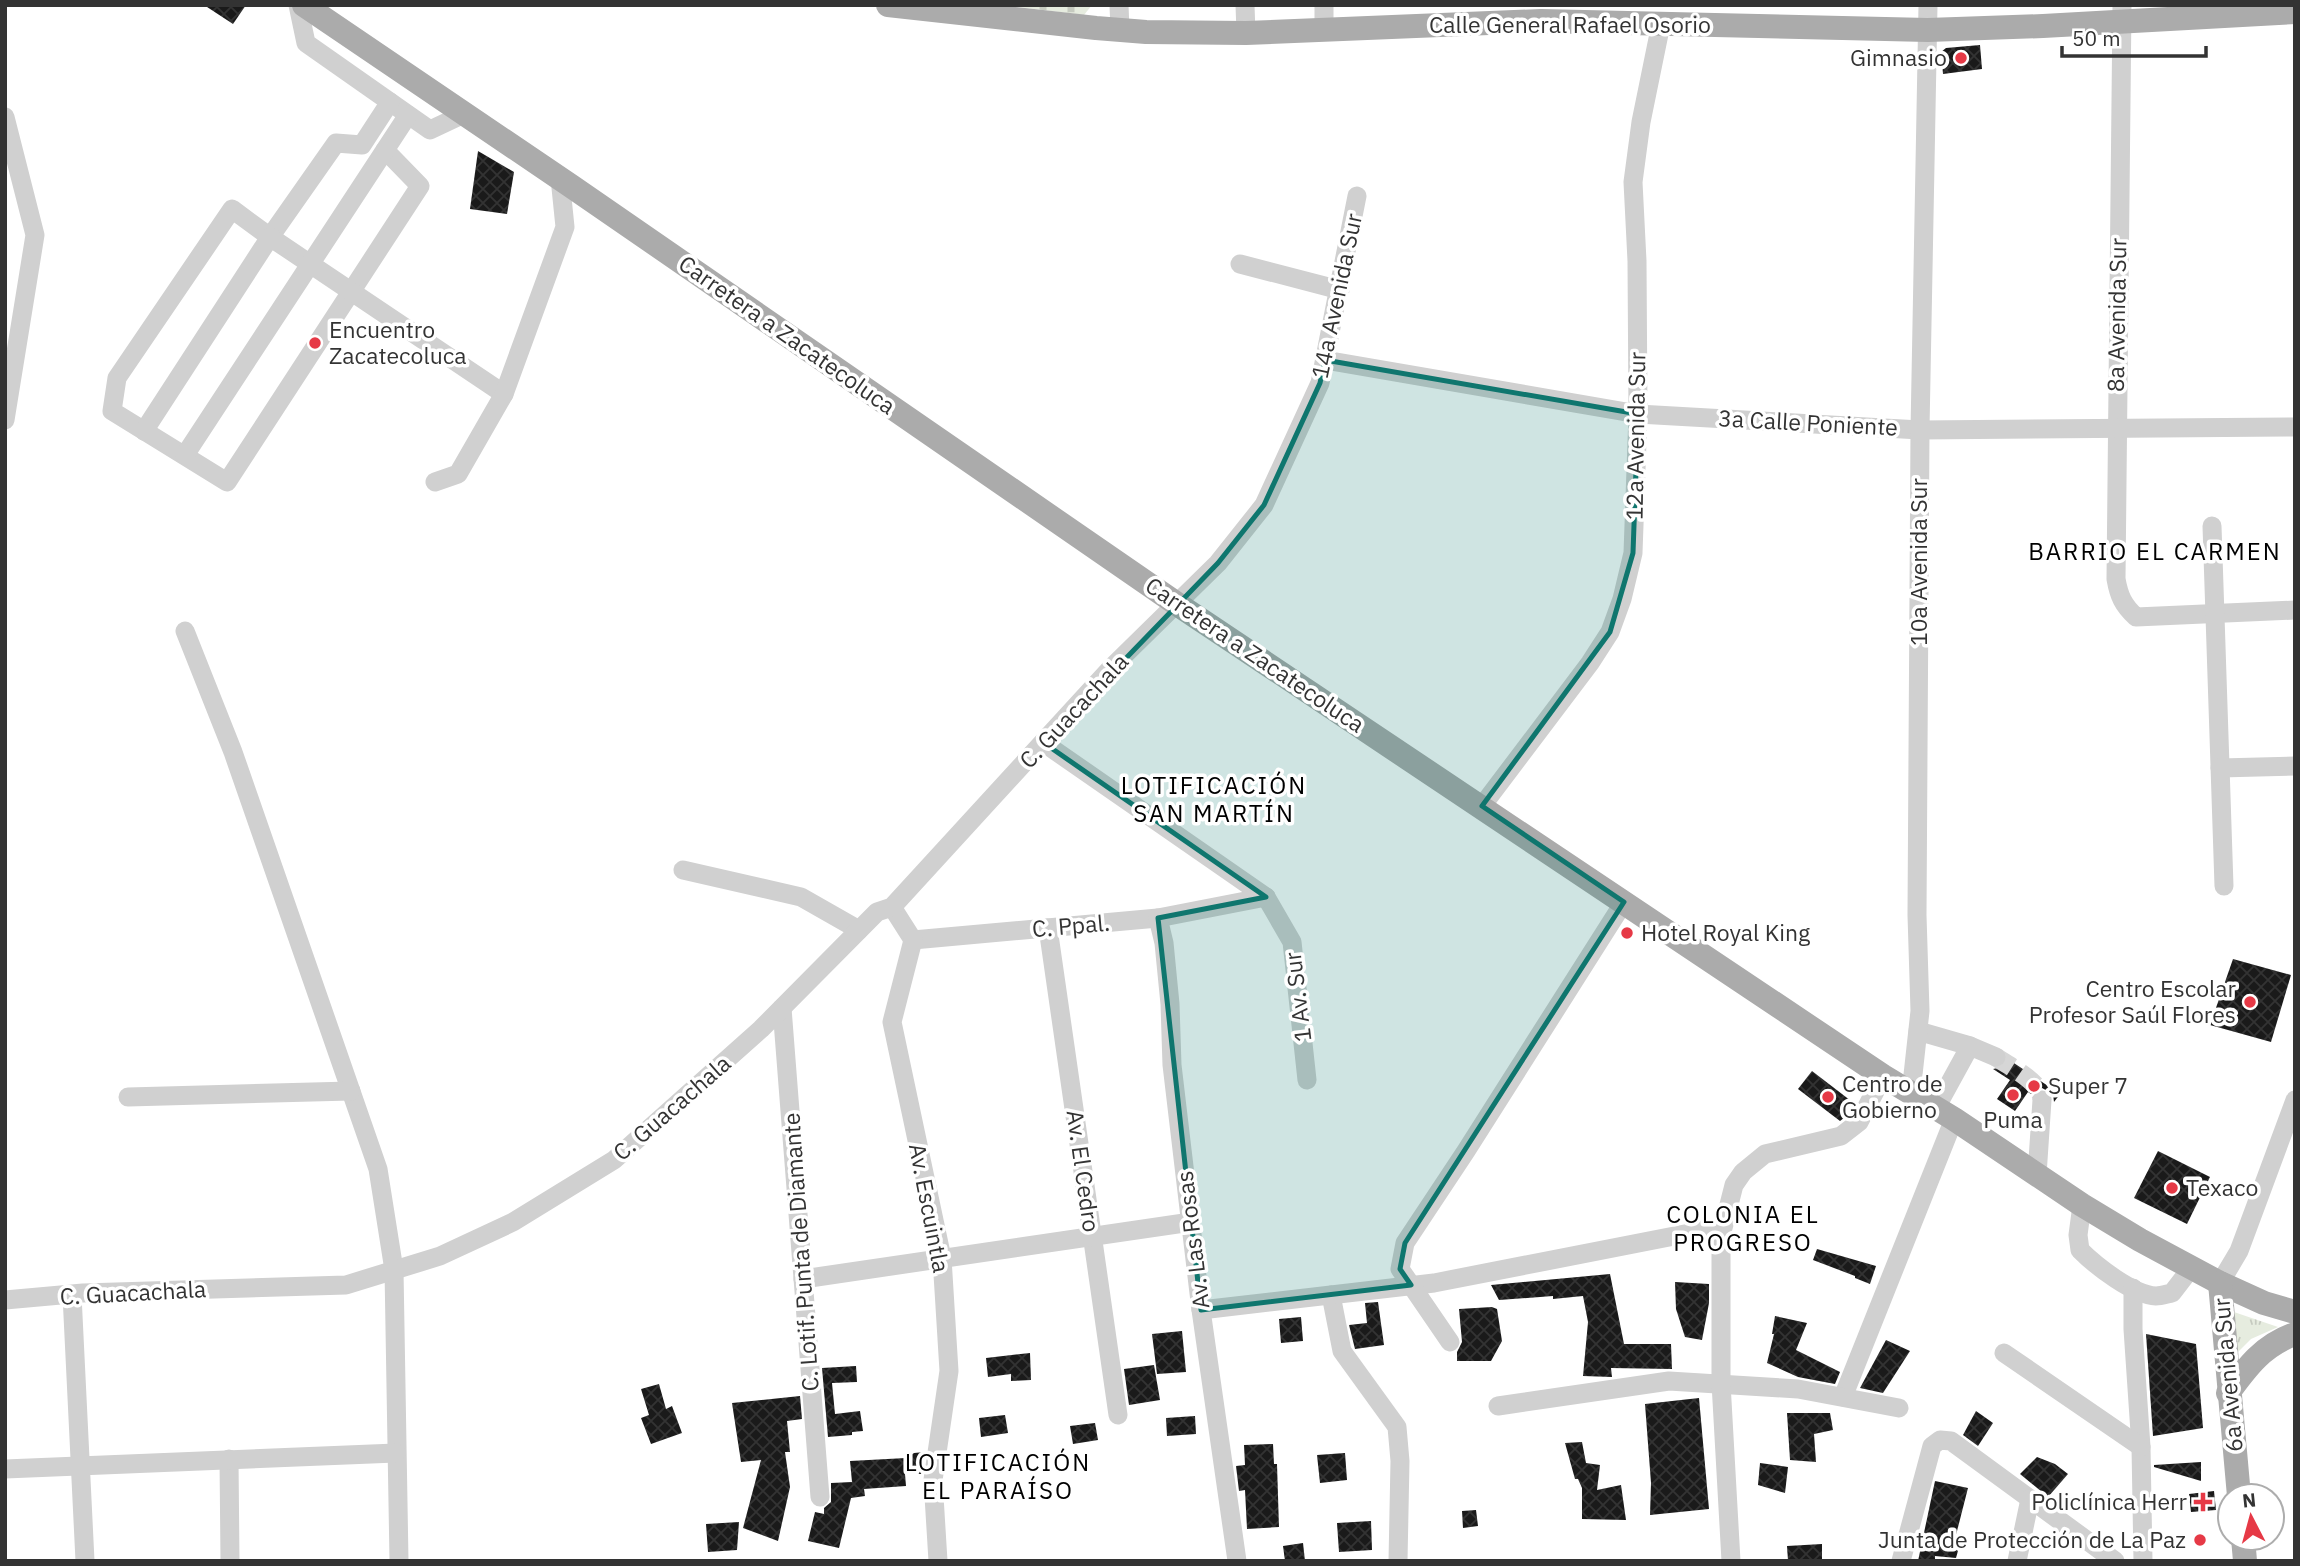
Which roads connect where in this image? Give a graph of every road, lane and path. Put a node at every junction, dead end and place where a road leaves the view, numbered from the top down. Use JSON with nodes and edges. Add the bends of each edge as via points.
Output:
{"nodes":[{"id":1,"x":298,"y":5,"type":"edge"},
{"id":2,"x":304,"y":5,"type":"edge"},
{"id":3,"x":888,"y":5,"type":"edge"},
{"id":4,"x":1245,"y":5,"type":"edge"},
{"id":5,"x":2295,"y":12,"type":"edge"},
{"id":6,"x":1545,"y":13,"type":"edge"},
{"id":7,"x":2122,"y":13,"type":"edge"},
{"id":8,"x":1120,"y":17,"type":"edge"},
{"id":9,"x":1324,"y":17,"type":"edge"},
{"id":10,"x":1928,"y":18,"type":"edge"},
{"id":11,"x":1661,"y":24,"type":"junction"},
{"id":12,"x":1246,"y":33,"type":"junction"},
{"id":13,"x":390,"y":102,"type":"junction"},
{"id":14,"x":464,"y":114,"type":"junction"},
{"id":15,"x":408,"y":115,"type":"junction"},
{"id":16,"x":5,"y":117,"type":"edge"},
{"id":17,"x":385,"y":150,"type":"junction"},
{"id":18,"x":560,"y":178,"type":"junction"},
{"id":19,"x":1357,"y":196,"type":"dead end"},
{"id":20,"x":270,"y":237,"type":"junction"},
{"id":21,"x":309,"y":263,"type":"junction"},
{"id":22,"x":1240,"y":264,"type":"dead end"},
{"id":23,"x":1340,"y":290,"type":"junction"},
{"id":24,"x":351,"y":292,"type":"junction"},
{"id":25,"x":1325,"y":360,"type":"junction"},
{"id":26,"x":504,"y":394,"type":"junction"},
{"id":27,"x":1638,"y":414,"type":"junction"},
{"id":28,"x":5,"y":420,"type":"edge"},
{"id":29,"x":2295,"y":427,"type":"edge"},
{"id":30,"x":2116,"y":428,"type":"junction"},
{"id":31,"x":1920,"y":430,"type":"junction"},
{"id":32,"x":144,"y":431,"type":"junction"},
{"id":33,"x":185,"y":455,"type":"junction"},
{"id":34,"x":435,"y":482,"type":"dead end"},
{"id":35,"x":2212,"y":526,"type":"dead end"},
{"id":36,"x":1177,"y":604,"type":"junction"},
{"id":37,"x":2295,"y":610,"type":"edge"},
{"id":38,"x":2215,"y":613,"type":"junction"},
{"id":39,"x":185,"y":631,"type":"dead end"},
{"id":40,"x":1044,"y":743,"type":"junction"},
{"id":41,"x":2295,"y":766,"type":"edge"},
{"id":42,"x":2220,"y":768,"type":"junction"},
{"id":43,"x":1482,"y":806,"type":"junction"},
{"id":44,"x":682,"y":870,"type":"dead end"},
{"id":45,"x":2224,"y":886,"type":"dead end"},
{"id":46,"x":1266,"y":897,"type":"junction"},
{"id":47,"x":1624,"y":902,"type":"junction"},
{"id":48,"x":892,"y":907,"type":"junction"},
{"id":49,"x":1158,"y":919,"type":"junction"},
{"id":50,"x":1048,"y":928,"type":"junction"},
{"id":51,"x":859,"y":930,"type":"junction"},
{"id":52,"x":913,"y":940,"type":"junction"},
{"id":53,"x":782,"y":1008,"type":"junction"},
{"id":54,"x":1918,"y":1031,"type":"junction"},
{"id":55,"x":1970,"y":1046,"type":"junction"},
{"id":56,"x":1996,"y":1058,"type":"tunnel mouth"},
{"id":57,"x":1883,"y":1076,"type":"junction"},
{"id":58,"x":1307,"y":1080,"type":"dead end"},
{"id":59,"x":351,"y":1091,"type":"junction"},
{"id":60,"x":1911,"y":1093,"type":"junction"},
{"id":61,"x":128,"y":1097,"type":"dead end"},
{"id":62,"x":2042,"y":1100,"type":"tunnel mouth"},
{"id":63,"x":2294,"y":1106,"type":"edge"},
{"id":64,"x":1945,"y":1114,"type":"junction"},
{"id":65,"x":2037,"y":1175,"type":"junction"},
{"id":66,"x":2082,"y":1205,"type":"junction"},
{"id":67,"x":1191,"y":1222,"type":"junction"},
{"id":68,"x":1093,"y":1236,"type":"junction"},
{"id":69,"x":1721,"y":1236,"type":"junction"},
{"id":70,"x":942,"y":1258,"type":"junction"},
{"id":71,"x":2192,"y":1267,"type":"junction"},
{"id":72,"x":394,"y":1270,"type":"junction"},
{"id":73,"x":803,"y":1279,"type":"junction"},
{"id":74,"x":2220,"y":1283,"type":"junction"},
{"id":75,"x":1411,"y":1285,"type":"junction"},
{"id":76,"x":2133,"y":1288,"type":"junction"},
{"id":77,"x":72,"y":1295,"type":"junction"},
{"id":78,"x":1331,"y":1295,"type":"junction"},
{"id":79,"x":5,"y":1300,"type":"edge"},
{"id":80,"x":1201,"y":1310,"type":"junction"},
{"id":81,"x":2295,"y":1312,"type":"edge"},
{"id":82,"x":2295,"y":1334,"type":"edge"},
{"id":83,"x":1450,"y":1342,"type":"dead end"},
{"id":84,"x":2004,"y":1353,"type":"dead end"},
{"id":85,"x":1721,"y":1383,"type":"junction"},
{"id":86,"x":2228,"y":1392,"type":"junction"},
{"id":87,"x":1843,"y":1397,"type":"junction"},
{"id":88,"x":1498,"y":1406,"type":"dead end"},
{"id":89,"x":1899,"y":1408,"type":"dead end"},
{"id":90,"x":1118,"y":1415,"type":"dead end"},
{"id":91,"x":2141,"y":1447,"type":"junction"},
{"id":92,"x":396,"y":1453,"type":"junction"},
{"id":93,"x":229,"y":1460,"type":"junction"},
{"id":94,"x":80,"y":1465,"type":"junction"},
{"id":95,"x":5,"y":1469,"type":"edge"},
{"id":96,"x":2238,"y":1482,"type":"edge"},
{"id":97,"x":820,"y":1497,"type":"dead end"},
{"id":98,"x":2030,"y":1499,"type":"junction"},
{"id":99,"x":85,"y":1561,"type":"edge"},
{"id":100,"x":230,"y":1561,"type":"edge"},
{"id":101,"x":399,"y":1561,"type":"edge"},
{"id":102,"x":938,"y":1561,"type":"edge"},
{"id":103,"x":1237,"y":1561,"type":"edge"},
{"id":104,"x":1398,"y":1561,"type":"edge"},
{"id":105,"x":1731,"y":1561,"type":"edge"},
{"id":106,"x":1901,"y":1561,"type":"edge"},
{"id":107,"x":2017,"y":1561,"type":"edge"},
{"id":108,"x":2115,"y":1561,"type":"edge"},
{"id":109,"x":2143,"y":1561,"type":"edge"}],
"edges":[{"from":1,"to":13,"type":"street","via":[[306,43]]},
{"from":2,"to":14,"type":"main road","name":"Carretera a Zacatecoluca"},
{"from":3,"to":8,"type":"main road","name":"Calle General Rafael Osorio"},
{"from":4,"to":12,"type":"street"},
{"from":5,"to":7,"type":"main road","name":"Calle General Rafael Osorio"},
{"from":6,"to":9,"type":"main road","name":"Calle General Rafael Osorio"},
{"from":6,"to":11,"type":"main road","name":"Calle General Rafael Osorio"},
{"from":7,"to":10,"type":"main road","name":"Calle General Rafael Osorio"},
{"from":7,"to":30,"type":"street","name":"8a Avenida Sur"},
{"from":8,"to":12,"type":"main road","name":"Calle General Rafael Osorio"},
{"from":9,"to":12,"type":"main road","name":"Calle General Rafael Osorio"},
{"from":10,"to":11,"type":"main road","name":"Calle General Rafael Osorio"},
{"from":10,"to":31,"type":"street","name":"10a Avenida Sur"},
{"from":11,"to":27,"type":"street","name":"12a Avenida Sur","via":[[1633,182]]},
{"from":13,"to":15,"type":"street"},
{"from":13,"to":20,"type":"street","via":[[362,145],[336,143]]},
{"from":14,"to":15,"type":"street","via":[[430,130]]},
{"from":14,"to":18,"type":"main road","name":"Carretera a Zacatecoluca"},
{"from":15,"to":17,"type":"street"},
{"from":16,"to":28,"type":"street","via":[[35,235]]},
{"from":17,"to":21,"type":"street"},
{"from":17,"to":24,"type":"street","via":[[420,186]]},
{"from":18,"to":26,"type":"street","via":[[565,227]]},
{"from":18,"to":36,"type":"main road","name":"Carretera a Zacatecoluca"},
{"from":19,"to":23,"type":"street","name":"14a Avenida Sur"},
{"from":20,"to":21,"type":"street"},
{"from":20,"to":32,"type":"street"},
{"from":20,"to":32,"type":"street","via":[[232,209],[117,379],[112,411]]},
{"from":21,"to":24,"type":"street"},
{"from":21,"to":33,"type":"street"},
{"from":22,"to":23,"type":"street"},
{"from":23,"to":25,"type":"street","name":"14a Avenida Sur"},
{"from":24,"to":26,"type":"street"},
{"from":24,"to":33,"type":"street","via":[[227,482]]},
{"from":25,"to":27,"type":"street","name":"3a Calle Poniente"},
{"from":25,"to":36,"type":"street","name":"14a Avenida Sur","via":[[1320,383],[1264,505]]},
{"from":26,"to":34,"type":"street","via":[[458,474]]},
{"from":27,"to":31,"type":"street","name":"3a Calle Poniente"},
{"from":27,"to":43,"type":"street","name":"12a Avenida Sur","via":[[1633,553],[1610,632]]},
{"from":29,"to":30,"type":"street","name":"3a Calle Poniente"},
{"from":30,"to":31,"type":"street","name":"3a Calle Poniente"},
{"from":30,"to":38,"type":"street","name":"8a Avenida Sur","via":[[2119,596],[2136,617]]},
{"from":31,"to":54,"type":"street","name":"10a Avenida Sur"},
{"from":32,"to":33,"type":"street"},
{"from":35,"to":38,"type":"street"},
{"from":36,"to":40,"type":"street","name":"C. Guacachala"},
{"from":36,"to":43,"type":"main road","name":"Carretera a Zacatecoluca"},
{"from":37,"to":38,"type":"street"},
{"from":38,"to":42,"type":"street"},
{"from":39,"to":59,"type":"street","via":[[233,752]]},
{"from":40,"to":46,"type":"street","name":"1 Av. Sur"},
{"from":40,"to":48,"type":"street","name":"C. Guacachala"},
{"from":41,"to":42,"type":"street"},
{"from":42,"to":45,"type":"street"},
{"from":43,"to":47,"type":"main road","name":"Carretera a Zacatecoluca"},
{"from":44,"to":51,"type":"street","via":[[801,897]]},
{"from":46,"to":49,"type":"street","name":"C. Ppal."},
{"from":46,"to":58,"type":"street","name":"1 Av. Sur","via":[[1292,942]]},
{"from":47,"to":57,"type":"main road","name":"Carretera a Zacatecoluca"},
{"from":47,"to":75,"type":"street","via":[[1405,1243],[1400,1269]]},
{"from":48,"to":51,"type":"street","name":"C. Guacachala","via":[[877,912]]},
{"from":48,"to":52,"type":"street"},
{"from":49,"to":50,"type":"street","name":"C. Ppal."},
{"from":49,"to":67,"type":"street","name":"Av. Las Rosas"},
{"from":50,"to":52,"type":"street","name":"C. Ppal."},
{"from":50,"to":68,"type":"street","name":"Av. El Cedro"},
{"from":51,"to":53,"type":"street","name":"C. Guacachala"},
{"from":52,"to":70,"type":"street","name":"Av. Escuintla","via":[[892,1022]]},
{"from":53,"to":72,"type":"street","name":"C. Guacachala","via":[[614,1160],[513,1222],[440,1256]]},
{"from":53,"to":73,"type":"street","name":"C. Lotif. Punta de Diamante"},
{"from":54,"to":55,"type":"street"},
{"from":54,"to":60,"type":"street","name":"10a Avenida Sur"},
{"from":55,"to":56,"type":"street"},
{"from":55,"to":64,"type":"street"},
{"from":57,"to":60,"type":"main road","name":"Carretera a Zacatecoluca"},
{"from":57,"to":69,"type":"street","via":[[1859,1122],[1841,1136],[1765,1154],[1743,1172],[1734,1185]]},
{"from":59,"to":61,"type":"street"},
{"from":59,"to":72,"type":"street","via":[[378,1169]]},
{"from":60,"to":64,"type":"main road","name":"Carretera a Zacatecoluca"},
{"from":62,"to":65,"type":"street"},
{"from":63,"to":74,"type":"street","name":"6a Avenida Sur","via":[[2239,1251]]},
{"from":64,"to":65,"type":"main road","name":"Carretera a Zacatecoluca"},
{"from":64,"to":87,"type":"street"},
{"from":65,"to":66,"type":"main road","name":"Carretera a Zacatecoluca"},
{"from":66,"to":71,"type":"main road","name":"Carretera a Zacatecoluca"},
{"from":66,"to":76,"type":"street","via":[[2080,1251]]},
{"from":67,"to":68,"type":"street"},
{"from":67,"to":80,"type":"street","name":"Av. Las Rosas"},
{"from":68,"to":70,"type":"street"},
{"from":68,"to":90,"type":"street","name":"Av. El Cedro"},
{"from":69,"to":75,"type":"street","via":[[1704,1230]]},
{"from":69,"to":85,"type":"street"},
{"from":70,"to":73,"type":"street"},
{"from":70,"to":102,"type":"street","name":"Av. Escuintla","via":[[949,1371],[933,1480]]},
{"from":71,"to":74,"type":"main road","name":"Carretera a Zacatecoluca"},
{"from":71,"to":76,"type":"street","via":[[2172,1293],[2155,1296]]},
{"from":72,"to":77,"type":"street","name":"C. Guacachala","via":[[346,1285]]},
{"from":72,"to":92,"type":"street"},
{"from":73,"to":97,"type":"street","name":"C. Lotif. Punta de Diamante"},
{"from":74,"to":81,"type":"main road","name":"Carretera a Zacatecoluca"},
{"from":74,"to":86,"type":"main road","name":"6a Avenida Sur"},
{"from":75,"to":78,"type":"street"},
{"from":75,"to":83,"type":"street"},
{"from":76,"to":91,"type":"street"},
{"from":77,"to":79,"type":"street","name":"C. Guacachala"},
{"from":77,"to":94,"type":"street"},
{"from":78,"to":80,"type":"street"},
{"from":78,"to":104,"type":"street","via":[[1342,1351],[1397,1427]]},
{"from":80,"to":103,"type":"street","name":"Av. Las Rosas"},
{"from":82,"to":86,"type":"main road","via":[[2251,1361]]},
{"from":84,"to":91,"type":"street"},
{"from":85,"to":87,"type":"street"},
{"from":85,"to":88,"type":"street","via":[[1669,1381]]},
{"from":85,"to":105,"type":"street"},
{"from":86,"to":96,"type":"main road","name":"6a Avenida Sur"},
{"from":87,"to":89,"type":"street"},
{"from":91,"to":109,"type":"street"},
{"from":92,"to":93,"type":"street"},
{"from":92,"to":101,"type":"street"},
{"from":93,"to":94,"type":"street"},
{"from":93,"to":100,"type":"street"},
{"from":94,"to":95,"type":"street"},
{"from":94,"to":99,"type":"street"},
{"from":98,"to":106,"type":"street","via":[[1951,1441],[1940,1440],[1932,1446]]},
{"from":98,"to":107,"type":"street"},
{"from":98,"to":108,"type":"street"}]}
